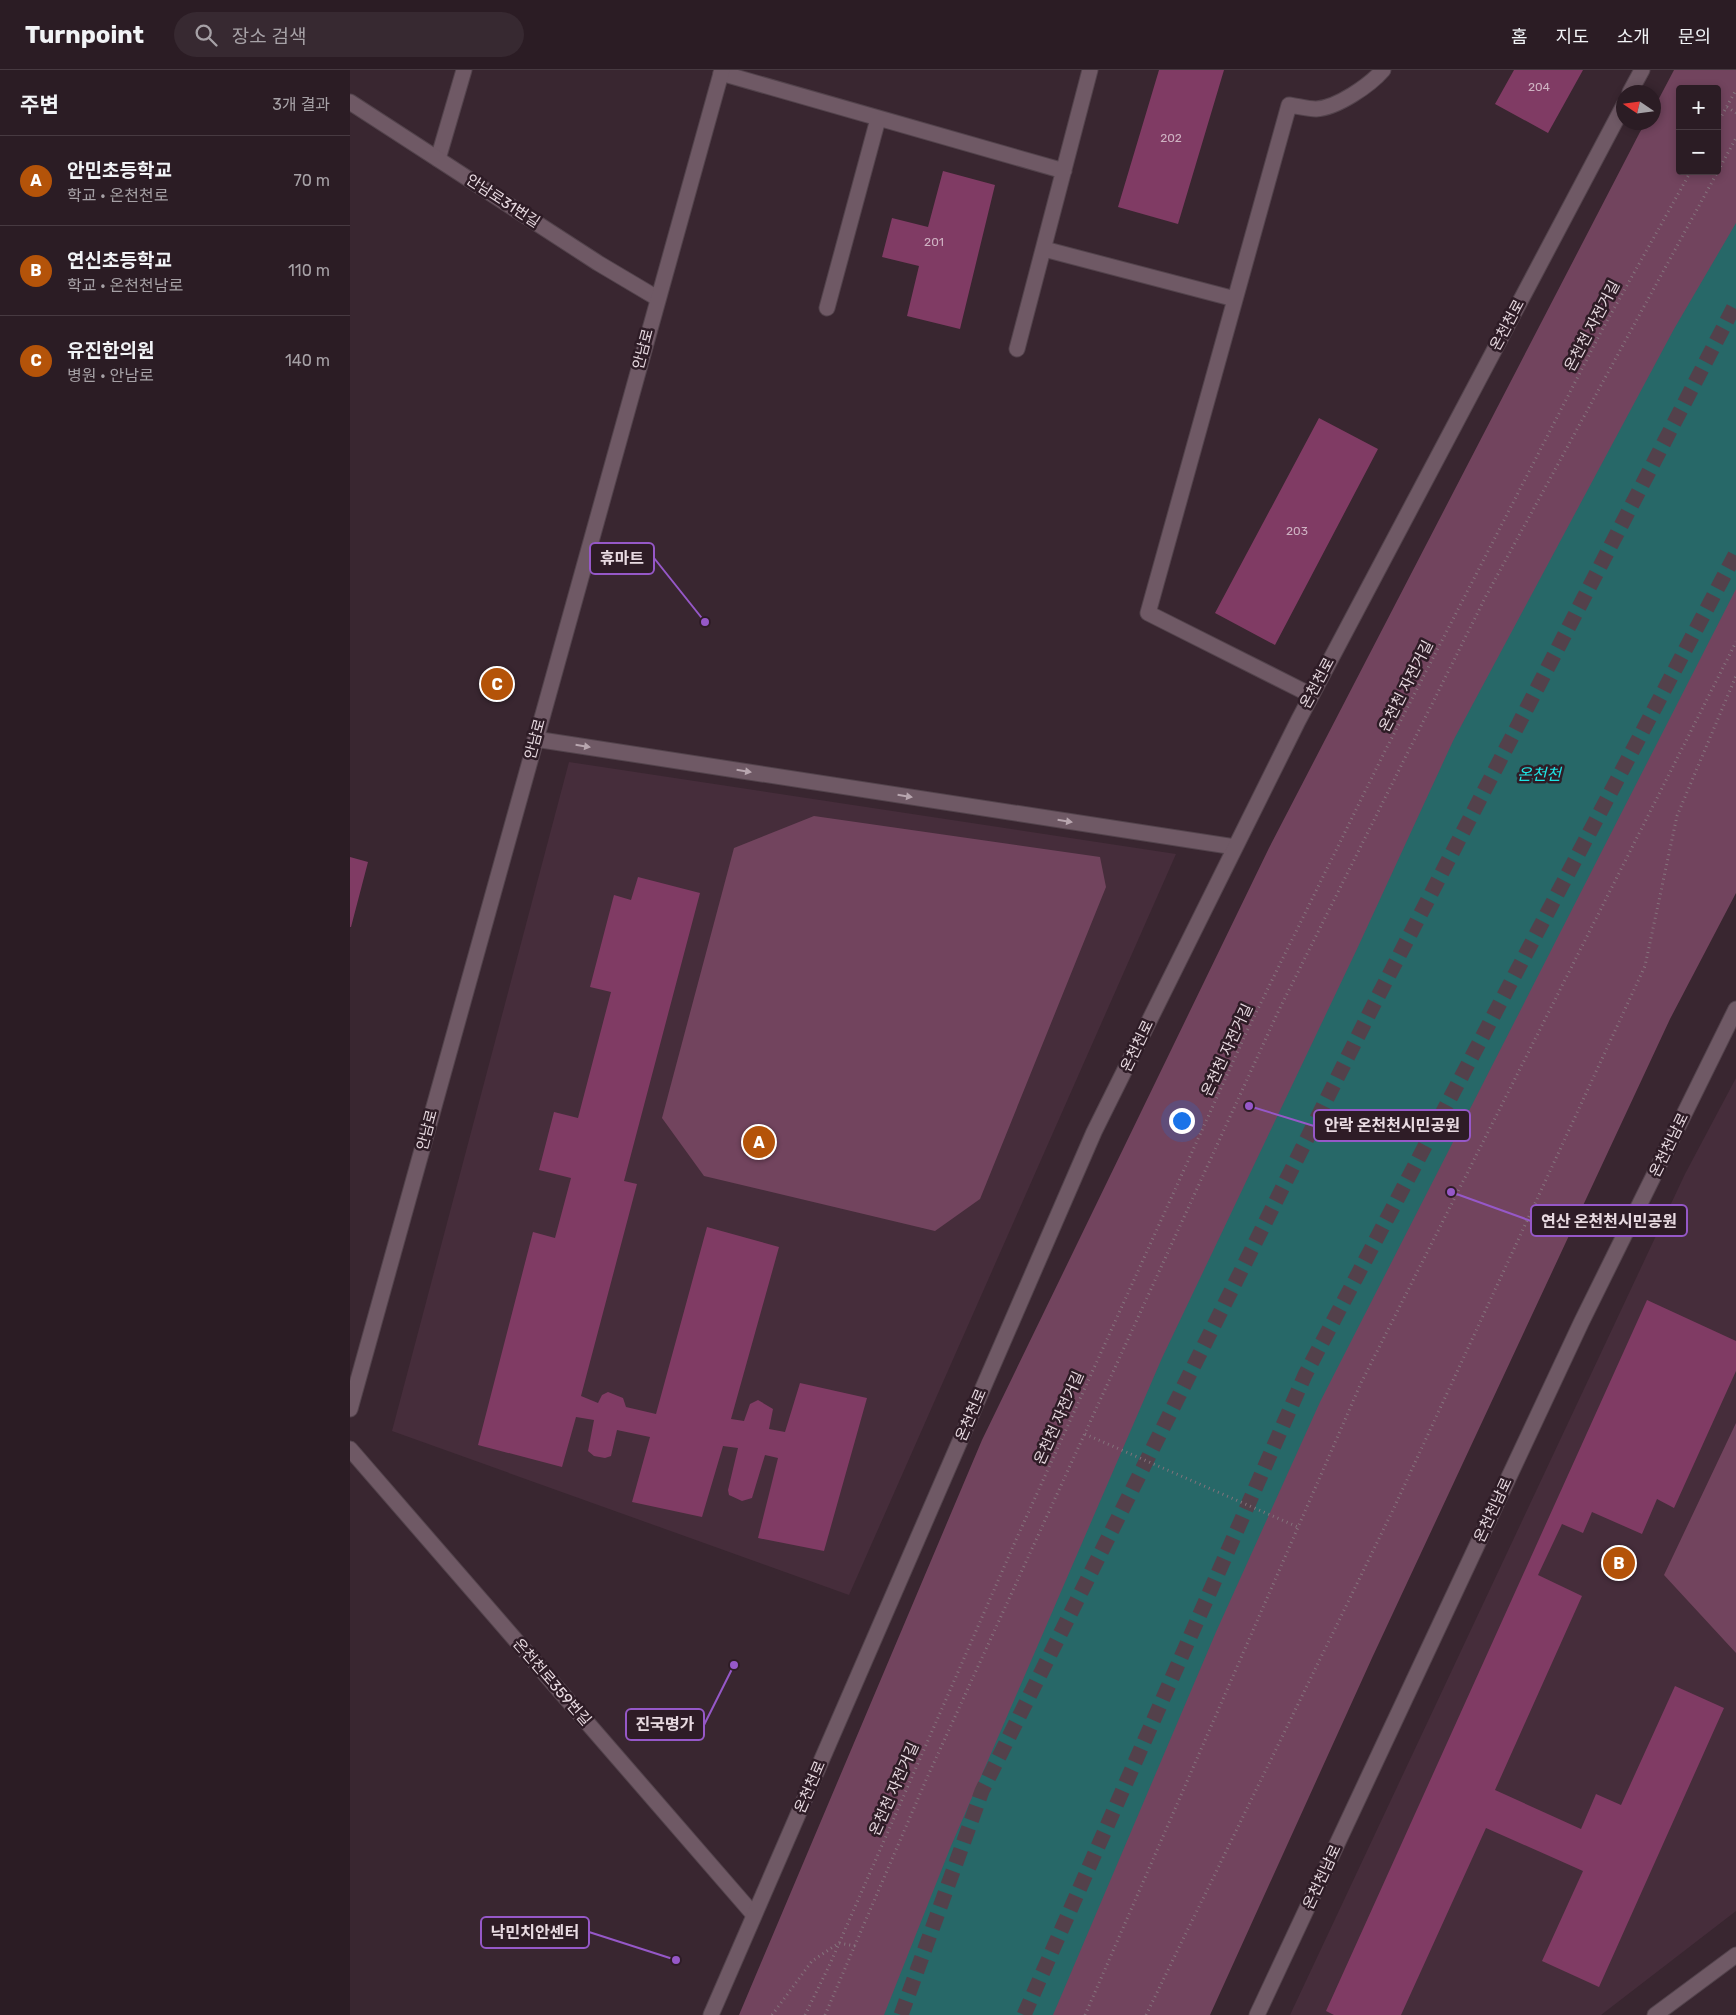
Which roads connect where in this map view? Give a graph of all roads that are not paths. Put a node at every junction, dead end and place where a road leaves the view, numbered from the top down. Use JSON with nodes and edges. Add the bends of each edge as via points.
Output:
{"nodes":[{"id":1,"x":464,"y":70,"type":"edge"},
{"id":2,"x":1090,"y":70,"type":"edge"},
{"id":3,"x":1383,"y":70,"type":"edge"},
{"id":4,"x":1642,"y":70,"type":"edge"},
{"id":5,"x":722,"y":72,"type":"edge"},
{"id":6,"x":1634,"y":85,"type":"edge"},
{"id":7,"x":350,"y":102,"type":"edge"},
{"id":8,"x":878,"y":119,"type":"junction"},
{"id":9,"x":1616,"y":120,"type":"edge"},
{"id":10,"x":438,"y":159,"type":"junction"},
{"id":11,"x":1064,"y":171,"type":"junction"},
{"id":12,"x":1044,"y":249,"type":"junction"},
{"id":13,"x":657,"y":298,"type":"junction"},
{"id":14,"x":1235,"y":299,"type":"junction"},
{"id":15,"x":826,"y":308,"type":"dead end"},
{"id":16,"x":1017,"y":349,"type":"dead end"},
{"id":17,"x":1311,"y":695,"type":"junction"},
{"id":18,"x":535,"y":739,"type":"junction"},
{"id":19,"x":1235,"y":847,"type":"junction"},
{"id":20,"x":1736,"y":1009,"type":"edge"},
{"id":21,"x":350,"y":1409,"type":"edge"},
{"id":22,"x":350,"y":1449,"type":"edge"},
{"id":23,"x":754,"y":1915,"type":"junction"},
{"id":24,"x":1736,"y":1955,"type":"edge"},
{"id":25,"x":710,"y":2015,"type":"edge"},
{"id":26,"x":1257,"y":2015,"type":"edge"},
{"id":27,"x":1655,"y":2015,"type":"edge"}],
"edges":[{"from":1,"to":10,"type":"street"},
{"from":2,"to":11,"type":"street"},
{"from":3,"to":14,"type":"street","via":[[1375,80],[1332,106],[1316,109],[1289,104]]},
{"from":4,"to":6,"type":"street"},
{"from":5,"to":8,"type":"street"},
{"from":5,"to":13,"type":"street","name":"안남로"},
{"from":7,"to":10,"type":"street","name":"안남로31번길"},
{"from":8,"to":11,"type":"street"},
{"from":8,"to":15,"type":"street"},
{"from":9,"to":17,"type":"street","name":"온천천로"},
{"from":10,"to":13,"type":"street","name":"안남로31번길"},
{"from":11,"to":12,"type":"street"},
{"from":12,"to":14,"type":"street"},
{"from":12,"to":16,"type":"street"},
{"from":13,"to":18,"type":"street","name":"안남로"},
{"from":14,"to":17,"type":"street","via":[[1148,613]]},
{"from":17,"to":19,"type":"street","name":"온천천로"},
{"from":18,"to":19,"type":"street","one_way":true},
{"from":18,"to":21,"type":"street","name":"안남로"},
{"from":19,"to":23,"type":"street","name":"온천천로","via":[[1094,1132]]},
{"from":20,"to":26,"type":"street","name":"온천천남로","via":[[1581,1323]]},
{"from":22,"to":23,"type":"street","name":"온천천로359번길"},
{"from":23,"to":25,"type":"street","name":"온천천로"},
{"from":24,"to":27,"type":"street"}]}
